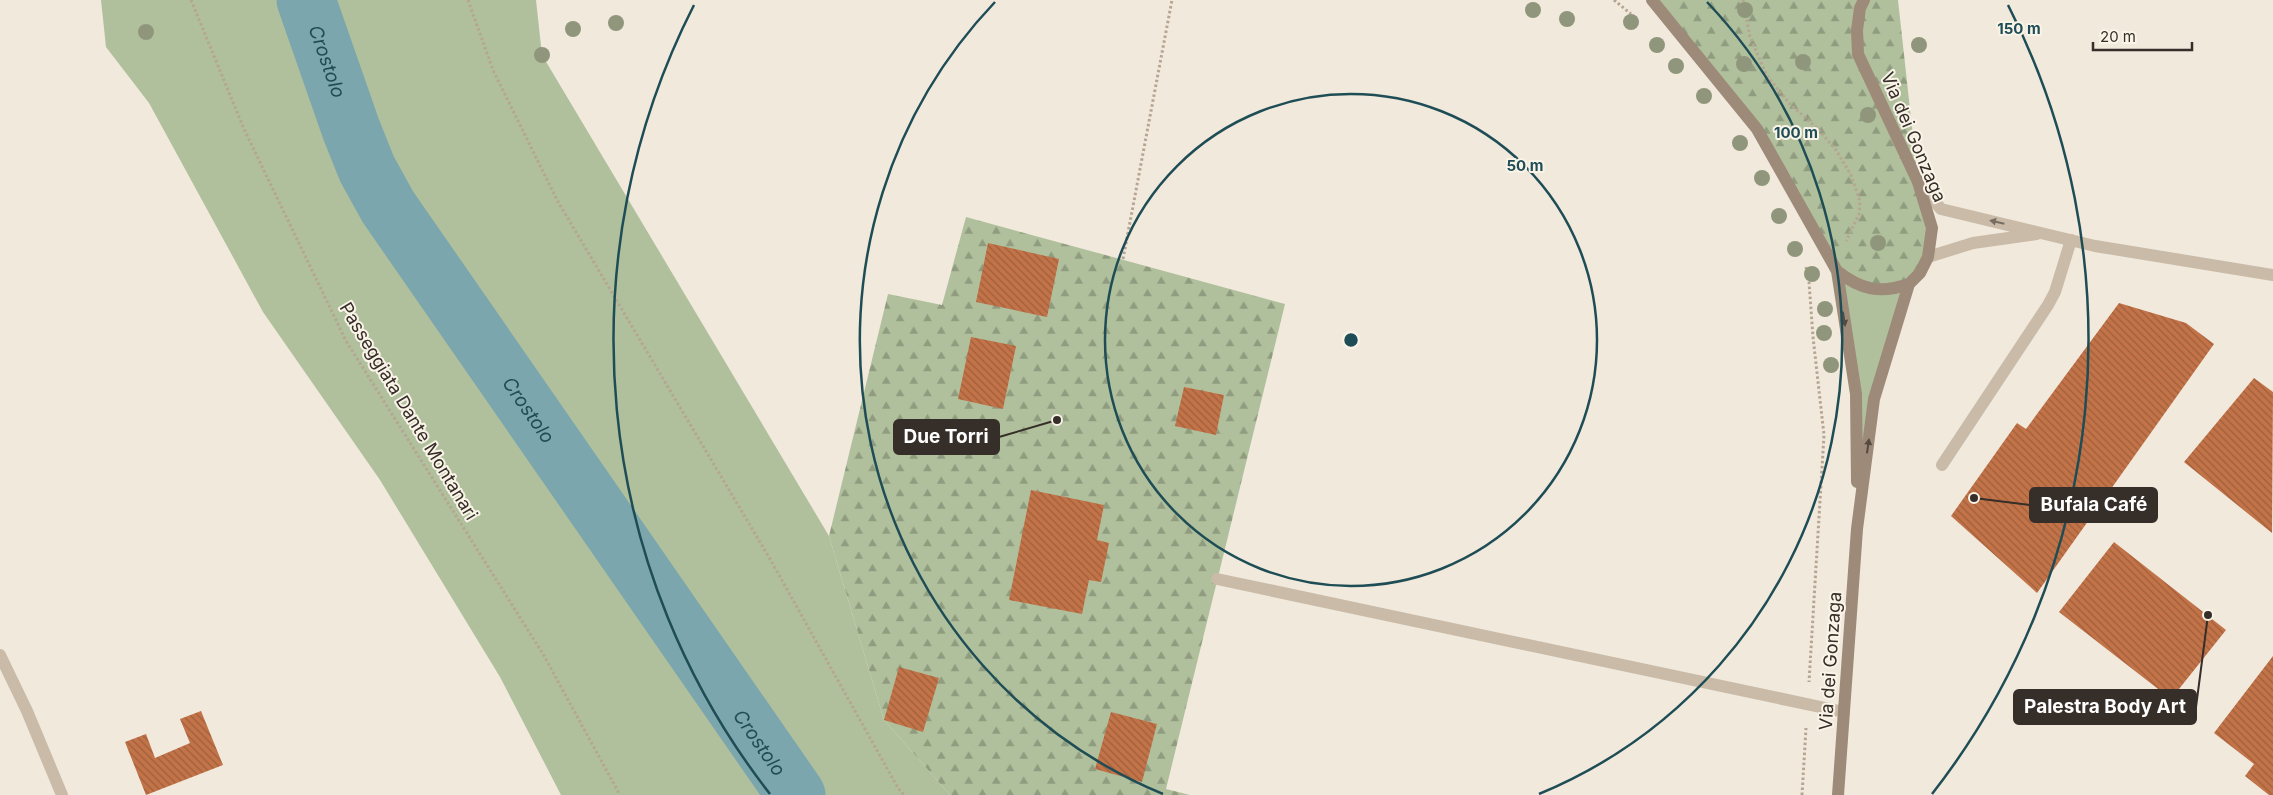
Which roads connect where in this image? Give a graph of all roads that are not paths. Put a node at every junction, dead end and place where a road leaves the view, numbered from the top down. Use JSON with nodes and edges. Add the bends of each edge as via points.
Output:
{"nodes":[{"id":1,"x":1652,"y":0,"type":"edge"},
{"id":2,"x":1864,"y":0,"type":"edge"},
{"id":3,"x":1918,"y":182,"type":"junction"},
{"id":4,"x":2045,"y":233,"type":"junction"},
{"id":5,"x":2071,"y":240,"type":"junction"},
{"id":6,"x":1928,"y":258,"type":"junction"},
{"id":7,"x":1837,"y":271,"type":"junction"},
{"id":8,"x":2273,"y":275,"type":"edge"},
{"id":9,"x":1910,"y":284,"type":"junction"},
{"id":10,"x":1942,"y":465,"type":"dead end"},
{"id":11,"x":1857,"y":529,"type":"junction"},
{"id":12,"x":1218,"y":579,"type":"dead end"},
{"id":13,"x":0,"y":655,"type":"edge"},
{"id":14,"x":1844,"y":712,"type":"junction"},
{"id":15,"x":62,"y":795,"type":"edge"},
{"id":16,"x":1838,"y":795,"type":"edge"}],
"edges":[{"from":1,"to":7,"type":"main road","name":"Via dei Gonzaga","via":[[1757,129]]},
{"from":2,"to":3,"type":"main road","name":"Via dei Gonzaga","via":[[1857,30],[1858,54]]},
{"from":4,"to":3,"type":"street","one_way":true,"via":[[1941,210]]},
{"from":3,"to":6,"type":"main road","name":"Via dei Gonzaga","via":[[1932,228]]},
{"from":4,"to":5,"type":"street"},
{"from":4,"to":6,"type":"street","via":[[1974,243]]},
{"from":5,"to":8,"type":"street"},
{"from":5,"to":10,"type":"street","via":[[2048,305]]},
{"from":6,"to":9,"type":"main road","name":"Via dei Gonzaga"},
{"from":7,"to":9,"type":"main road","name":"Via dei Gonzaga","via":[[1856,285],[1867,288],[1896,289]]},
{"from":7,"to":11,"type":"main road","name":"Via dei Gonzaga","one_way":true,"via":[[1856,394]]},
{"from":11,"to":9,"type":"main road","name":"Via dei Gonzaga","one_way":true,"via":[[1874,399]]},
{"from":11,"to":14,"type":"main road","name":"Via dei Gonzaga"},
{"from":12,"to":14,"type":"street"},
{"from":13,"to":15,"type":"street"},
{"from":14,"to":16,"type":"main road","name":"Via dei Gonzaga"}]}
